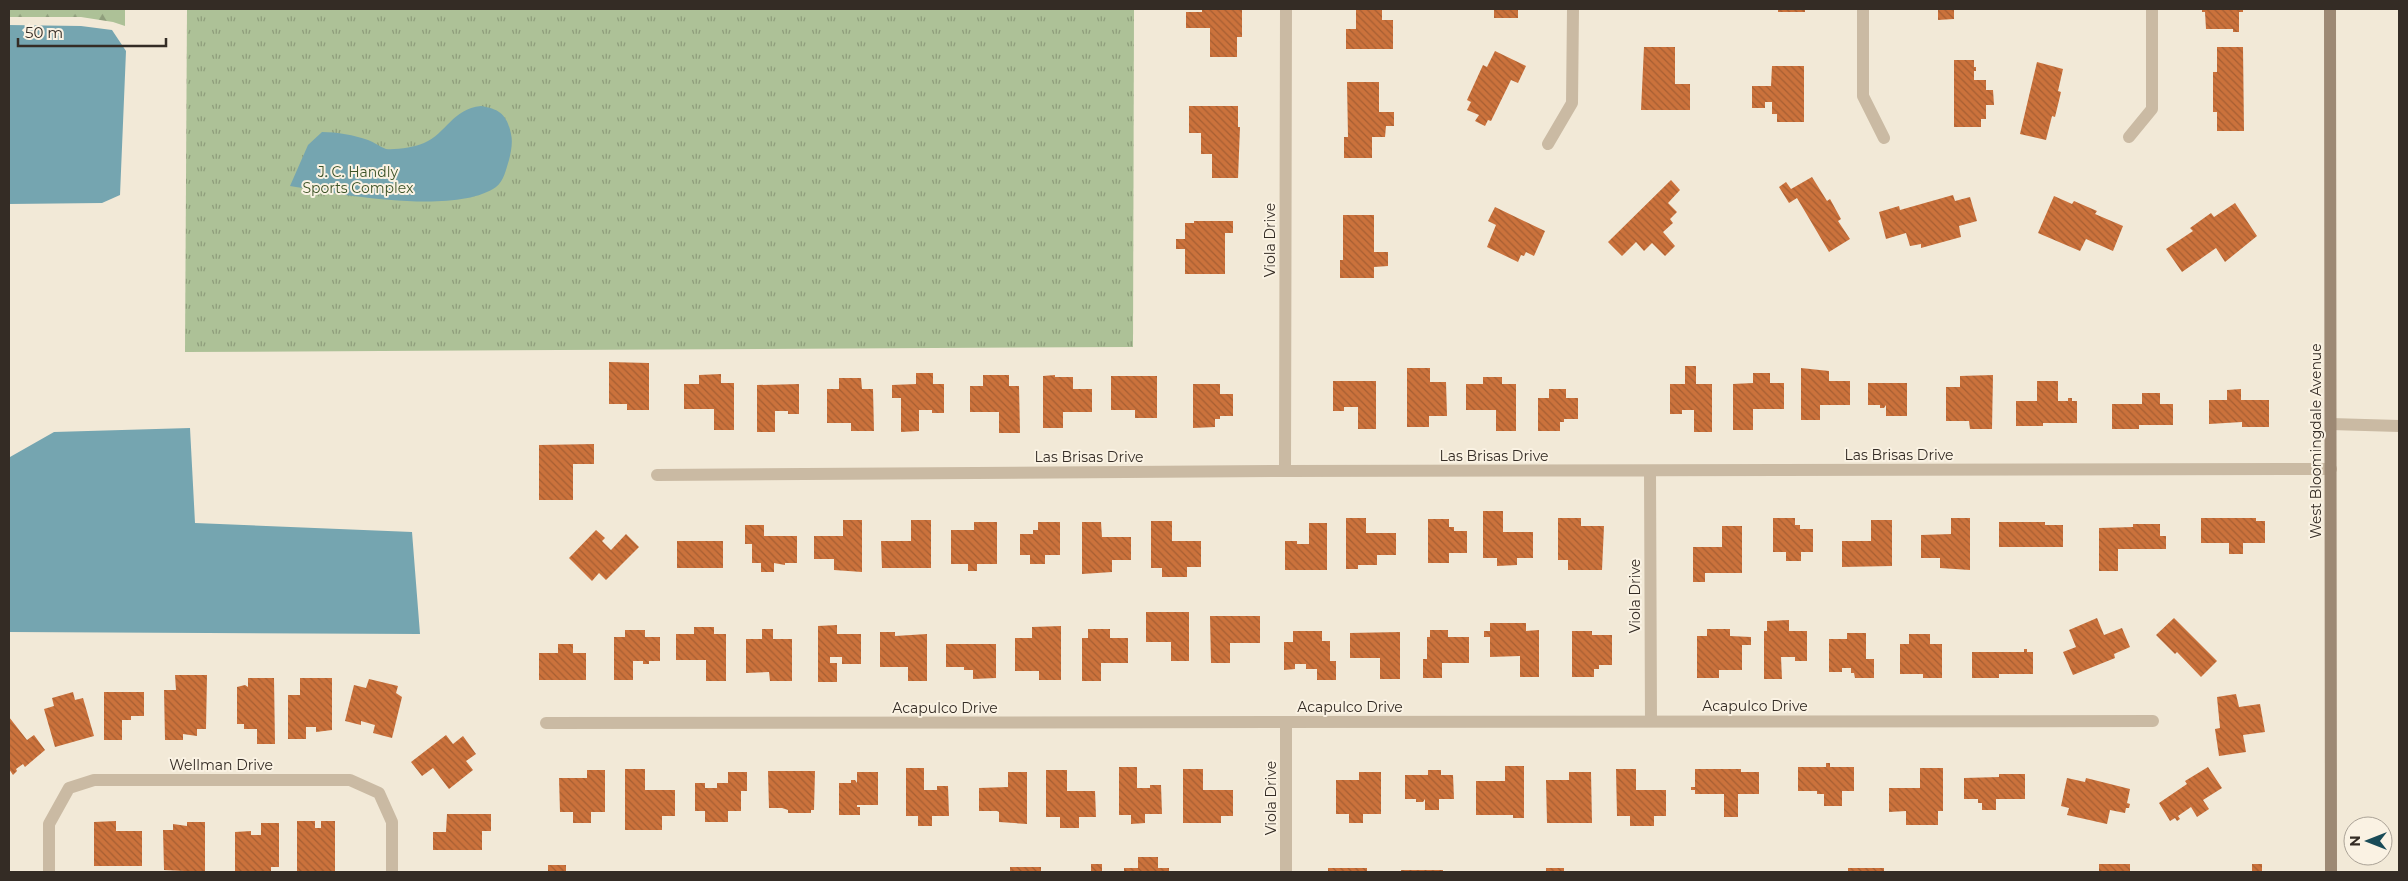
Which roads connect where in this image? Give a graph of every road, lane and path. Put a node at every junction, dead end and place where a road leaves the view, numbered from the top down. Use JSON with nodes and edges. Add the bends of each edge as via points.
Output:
{"nodes":[{"id":1,"x":1286,"y":9,"type":"edge"},
{"id":2,"x":1573,"y":9,"type":"edge"},
{"id":3,"x":1863,"y":9,"type":"edge"},
{"id":4,"x":2152,"y":9,"type":"edge"},
{"id":5,"x":2330,"y":9,"type":"edge"},
{"id":6,"x":2129,"y":137,"type":"dead end"},
{"id":7,"x":1884,"y":138,"type":"dead end"},
{"id":8,"x":1548,"y":144,"type":"dead end"},
{"id":9,"x":2331,"y":424,"type":"junction"},
{"id":10,"x":2399,"y":426,"type":"edge"},
{"id":11,"x":2331,"y":469,"type":"junction"},
{"id":12,"x":1285,"y":471,"type":"junction"},
{"id":13,"x":1650,"y":471,"type":"junction"},
{"id":14,"x":657,"y":474,"type":"dead end"},
{"id":15,"x":1651,"y":721,"type":"junction"},
{"id":16,"x":2153,"y":721,"type":"dead end"},
{"id":17,"x":546,"y":723,"type":"dead end"},
{"id":18,"x":1286,"y":723,"type":"junction"},
{"id":19,"x":49,"y":872,"type":"edge"},
{"id":20,"x":392,"y":872,"type":"edge"},
{"id":21,"x":1286,"y":872,"type":"edge"},
{"id":22,"x":2331,"y":872,"type":"edge"}],
"edges":[{"from":1,"to":12,"type":"street","name":"Viola Drive"},
{"from":2,"to":8,"type":"street","via":[[1572,104]]},
{"from":3,"to":7,"type":"street","via":[[1863,96]]},
{"from":4,"to":6,"type":"street","via":[[2152,109]]},
{"from":5,"to":9,"type":"main road","name":"West Bloomingdale Avenue"},
{"from":9,"to":10,"type":"street"},
{"from":9,"to":11,"type":"main road","name":"West Bloomingdale Avenue"},
{"from":11,"to":13,"type":"street","name":"Las Brisas Drive"},
{"from":11,"to":22,"type":"main road","name":"West Bloomingdale Avenue"},
{"from":12,"to":13,"type":"street","name":"Las Brisas Drive"},
{"from":12,"to":14,"type":"street","name":"Las Brisas Drive"},
{"from":13,"to":15,"type":"street","name":"Viola Drive"},
{"from":15,"to":16,"type":"street","name":"Acapulco Drive"},
{"from":15,"to":18,"type":"street","name":"Acapulco Drive"},
{"from":17,"to":18,"type":"street","name":"Acapulco Drive"},
{"from":18,"to":21,"type":"street","name":"Viola Drive"},
{"from":19,"to":20,"type":"street","name":"Wellman Drive","via":[[49,824],[69,788],[94,780],[350,780],[379,793],[392,822]]}]}
